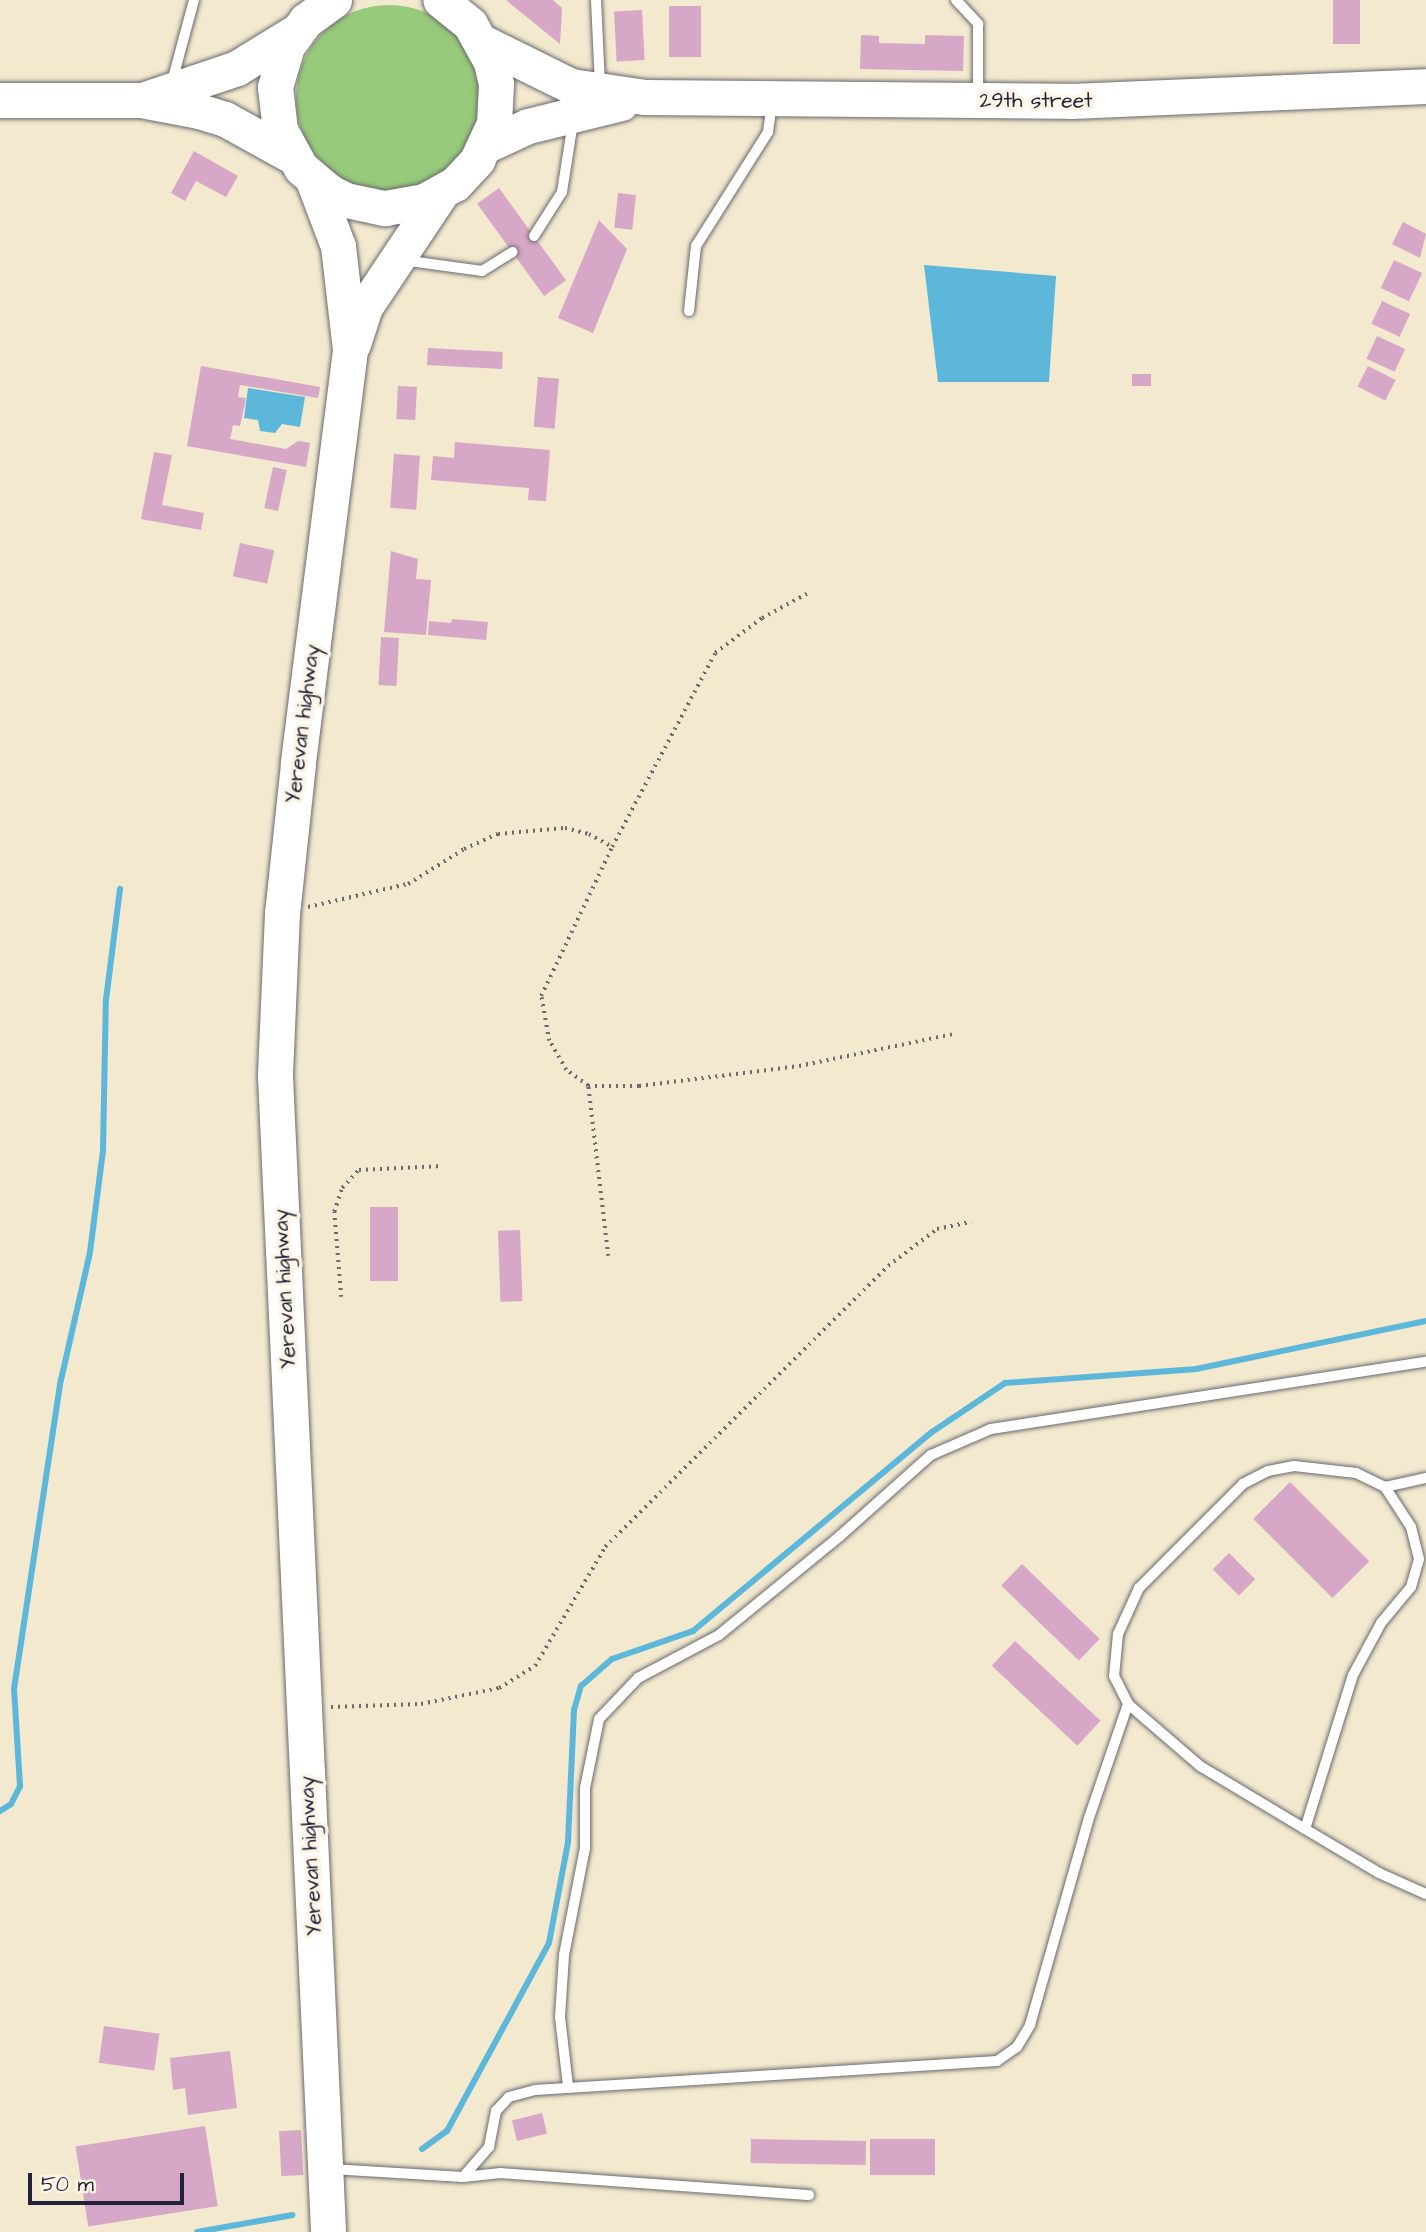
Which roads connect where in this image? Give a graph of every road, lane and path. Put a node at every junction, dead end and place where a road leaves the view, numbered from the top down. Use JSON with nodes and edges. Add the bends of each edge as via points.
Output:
{"nodes":[{"id":1,"x":194,"y":0,"type":"edge"},
{"id":2,"x":596,"y":0,"type":"edge"},
{"id":3,"x":956,"y":0,"type":"edge"},
{"id":4,"x":330,"y":1,"type":"edge"},
{"id":5,"x":461,"y":15,"type":"edge"},
{"id":6,"x":297,"y":31,"type":"junction"},
{"id":7,"x":1426,"y":86,"type":"edge"},
{"id":8,"x":156,"y":95,"type":"junction"},
{"id":9,"x":772,"y":97,"type":"junction"},
{"id":10,"x":0,"y":100,"type":"edge"},
{"id":11,"x":587,"y":101,"type":"junction"},
{"id":12,"x":978,"y":101,"type":"junction"},
{"id":13,"x":485,"y":146,"type":"junction"},
{"id":14,"x":302,"y":168,"type":"junction"},
{"id":15,"x":441,"y":193,"type":"junction"},
{"id":16,"x":534,"y":236,"type":"dead end"},
{"id":17,"x":513,"y":252,"type":"dead end"},
{"id":18,"x":396,"y":259,"type":"junction"},
{"id":19,"x":690,"y":311,"type":"dead end"},
{"id":20,"x":350,"y":351,"type":"junction"},
{"id":21,"x":810,"y":592,"type":"dead end"},
{"id":22,"x":612,"y":847,"type":"junction"},
{"id":23,"x":282,"y":913,"type":"junction"},
{"id":24,"x":953,"y":1034,"type":"dead end"},
{"id":25,"x":588,"y":1086,"type":"junction"},
{"id":26,"x":442,"y":1166,"type":"dead end"},
{"id":27,"x":971,"y":1222,"type":"dead end"},
{"id":28,"x":608,"y":1256,"type":"dead end"},
{"id":29,"x":341,"y":1297,"type":"dead end"},
{"id":30,"x":1426,"y":1362,"type":"edge"},
{"id":31,"x":1426,"y":1478,"type":"edge"},
{"id":32,"x":1385,"y":1487,"type":"junction"},
{"id":33,"x":1128,"y":1704,"type":"junction"},
{"id":34,"x":304,"y":1705,"type":"junction"},
{"id":35,"x":1305,"y":1829,"type":"junction"},
{"id":36,"x":1426,"y":1894,"type":"edge"},
{"id":37,"x":568,"y":2086,"type":"junction"},
{"id":38,"x":325,"y":2169,"type":"junction"},
{"id":39,"x":463,"y":2177,"type":"junction"},
{"id":40,"x":809,"y":2195,"type":"dead end"},
{"id":41,"x":328,"y":2232,"type":"edge"}],
"edges":[{"from":1,"to":8,"type":"lane"},
{"from":2,"to":11,"type":"lane"},
{"from":3,"to":12,"type":"lane","via":[[978,24]]},
{"from":4,"to":6,"type":"main road"},
{"from":5,"to":11,"type":"main road","name":"29th street"},
{"from":5,"to":13,"type":"main road","via":[[496,84],[494,124]]},
{"from":6,"to":8,"type":"main road","via":[[237,68]]},
{"from":6,"to":14,"type":"main road","name":"Yerevan highway","via":[[279,65],[275,87],[280,130]]},
{"from":7,"to":12,"type":"main road","name":"29th street","via":[[1222,98]]},
{"from":8,"to":10,"type":"main road"},
{"from":8,"to":14,"type":"main road","via":[[225,119]]},
{"from":9,"to":11,"type":"main road","name":"29th street"},
{"from":9,"to":12,"type":"main road","name":"29th street"},
{"from":9,"to":19,"type":"lane","via":[[768,132],[696,246]]},
{"from":11,"to":13,"type":"main road","name":"29th street"},
{"from":11,"to":16,"type":"lane","via":[[562,192]]},
{"from":13,"to":15,"type":"main road","via":[[467,173]]},
{"from":14,"to":15,"type":"main road","via":[[346,200],[385,208]]},
{"from":14,"to":20,"type":"main road","name":"Yerevan highway","via":[[338,246]]},
{"from":15,"to":18,"type":"main road","name":"Yerevan highway"},
{"from":17,"to":18,"type":"lane","via":[[482,271]]},
{"from":18,"to":20,"type":"main road","name":"Yerevan highway","via":[[366,307]]},
{"from":20,"to":23,"type":"main road","name":"Yerevan highway"},
{"from":21,"to":22,"type":"path","via":[[762,618],[715,653]]},
{"from":22,"to":23,"type":"path","via":[[565,828],[498,834],[408,884]]},
{"from":22,"to":25,"type":"path","via":[[541,996],[549,1041],[566,1070]]},
{"from":23,"to":34,"type":"main road","name":"Yerevan highway","via":[[275,1076]]},
{"from":24,"to":25,"type":"path","via":[[799,1066],[639,1086]]},
{"from":25,"to":28,"type":"path"},
{"from":26,"to":29,"type":"path","via":[[359,1170],[342,1188],[334,1212]]},
{"from":27,"to":34,"type":"path","via":[[937,1229],[888,1266],[605,1547],[535,1666],[499,1688],[421,1704],[349,1709]]},
{"from":30,"to":37,"type":"lane","via":[[991,1429],[930,1455],[719,1635],[638,1678],[599,1720],[584,1788],[585,1848],[564,1955],[559,2017]]},
{"from":31,"to":32,"type":"lane"},
{"from":32,"to":33,"type":"lane","via":[[1356,1473],[1294,1466],[1268,1471],[1243,1484],[1139,1588],[1118,1634],[1114,1676]]},
{"from":32,"to":35,"type":"lane","via":[[1411,1527],[1419,1559],[1411,1587],[1368,1643],[1353,1675]]},
{"from":33,"to":35,"type":"lane","via":[[1200,1766]]},
{"from":33,"to":37,"type":"lane","via":[[1089,1818],[1030,2025],[1017,2048],[997,2061],[973,2064]]},
{"from":34,"to":38,"type":"main road","name":"Yerevan highway"},
{"from":35,"to":36,"type":"lane","via":[[1379,1873]]},
{"from":37,"to":39,"type":"lane","via":[[509,2097],[496,2110],[489,2147]]},
{"from":38,"to":39,"type":"lane"},
{"from":38,"to":41,"type":"main road","name":"Yerevan highway"},
{"from":39,"to":40,"type":"lane","via":[[501,2173]]}]}
